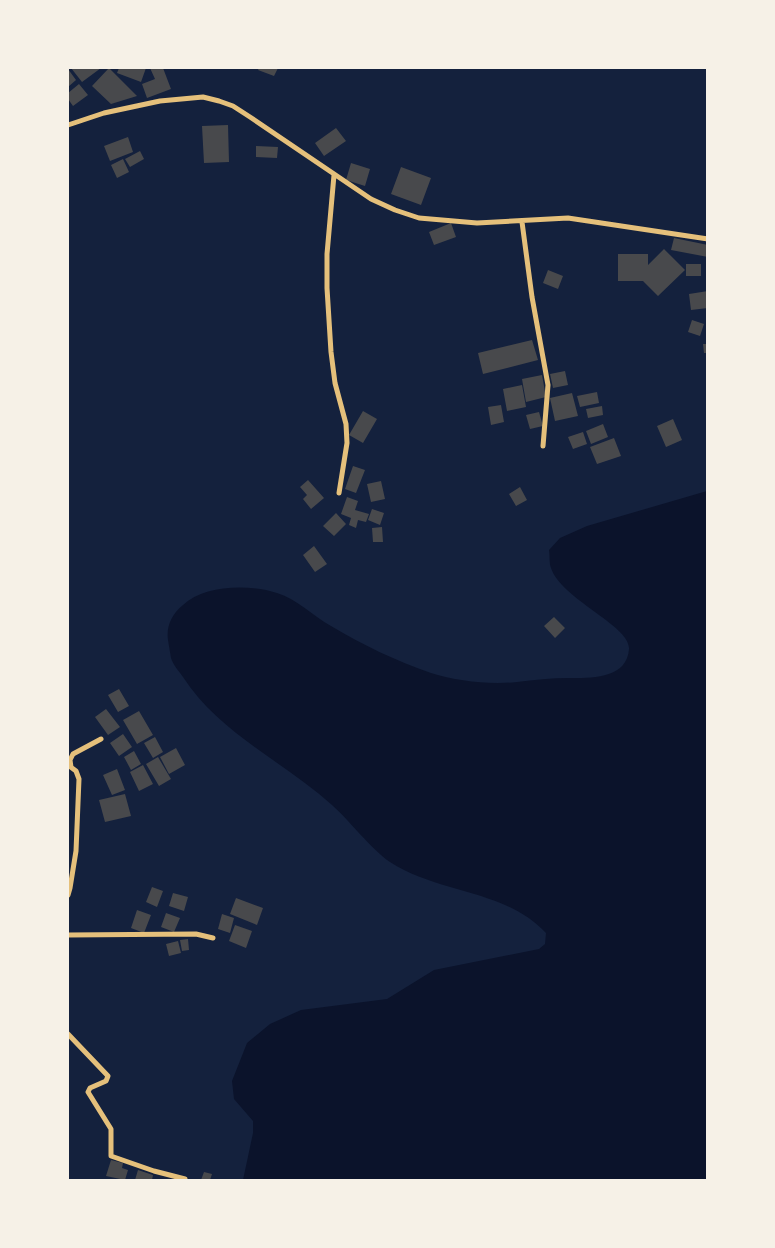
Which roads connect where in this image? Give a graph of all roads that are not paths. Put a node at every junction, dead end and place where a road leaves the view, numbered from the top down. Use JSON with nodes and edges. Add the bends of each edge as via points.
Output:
{"nodes":[{"id":1,"x":68,"y":125,"type":"edge"},
{"id":2,"x":333,"y":175,"type":"junction"},
{"id":3,"x":522,"y":222,"type":"junction"},
{"id":4,"x":708,"y":239,"type":"edge"},
{"id":5,"x":543,"y":446,"type":"dead end"},
{"id":6,"x":339,"y":494,"type":"dead end"},
{"id":7,"x":101,"y":739,"type":"dead end"},
{"id":8,"x":69,"y":766,"type":"edge"},
{"id":9,"x":68,"y":895,"type":"edge"},
{"id":10,"x":68,"y":935,"type":"edge"},
{"id":11,"x":213,"y":938,"type":"dead end"},
{"id":12,"x":68,"y":1034,"type":"edge"},
{"id":13,"x":185,"y":1179,"type":"edge"}],
"edges":[{"from":1,"to":2,"type":"street","via":[[142,105],[203,97],[234,106]]},
{"from":2,"to":3,"type":"street","via":[[371,199],[419,218]]},
{"from":2,"to":6,"type":"street","via":[[327,288],[335,383],[347,443]]},
{"from":3,"to":4,"type":"street","via":[[568,218]]},
{"from":3,"to":5,"type":"street","via":[[548,385]]},
{"from":7,"to":8,"type":"street","via":[[73,754]]},
{"from":8,"to":9,"type":"street","via":[[79,779],[76,851]]},
{"from":10,"to":11,"type":"street","via":[[196,934]]},
{"from":12,"to":13,"type":"street","via":[[108,1076],[88,1092],[111,1129],[111,1156]]}]}
